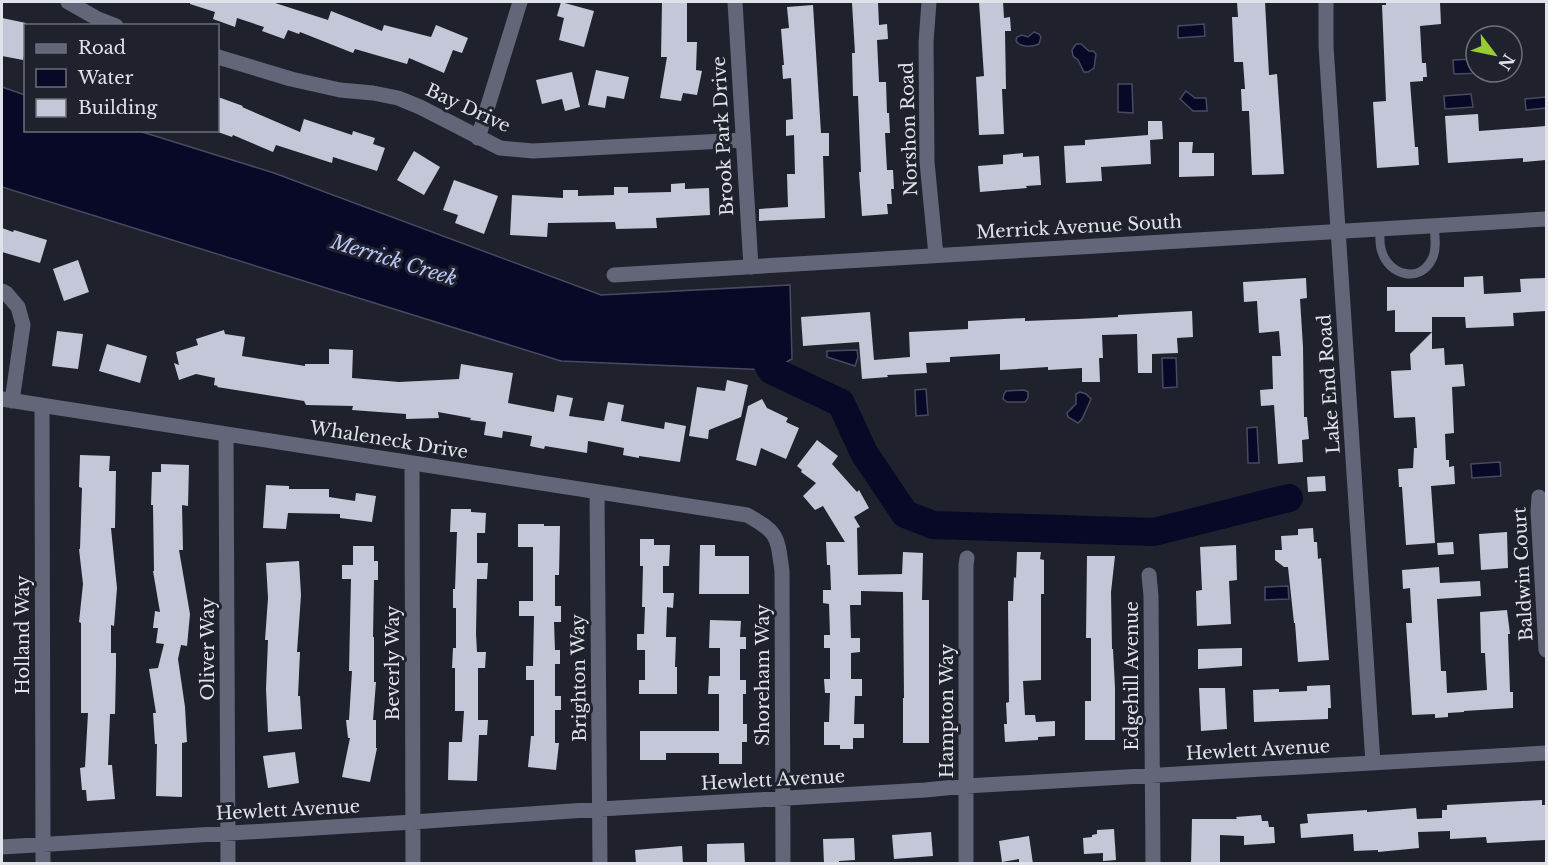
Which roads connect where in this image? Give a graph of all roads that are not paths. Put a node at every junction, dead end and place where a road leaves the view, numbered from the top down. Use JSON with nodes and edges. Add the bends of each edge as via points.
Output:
{"nodes":[{"id":1,"x":68,"y":2,"type":"edge"},
{"id":2,"x":520,"y":2,"type":"edge"},
{"id":3,"x":735,"y":2,"type":"edge"},
{"id":4,"x":929,"y":2,"type":"edge"},
{"id":5,"x":1326,"y":2,"type":"edge"},
{"id":6,"x":111,"y":24,"type":"edge"},
{"id":7,"x":219,"y":57,"type":"edge"},
{"id":8,"x":478,"y":138,"type":"junction"},
{"id":9,"x":743,"y":140,"type":"junction"},
{"id":10,"x":1546,"y":219,"type":"edge"},
{"id":11,"x":1434,"y":226,"type":"junction"},
{"id":12,"x":1380,"y":228,"type":"junction"},
{"id":13,"x":1338,"y":231,"type":"junction"},
{"id":14,"x":936,"y":255,"type":"junction"},
{"id":15,"x":751,"y":267,"type":"junction"},
{"id":16,"x":614,"y":275,"type":"dead end"},
{"id":17,"x":2,"y":291,"type":"edge"},
{"id":18,"x":7,"y":400,"type":"edge"},
{"id":19,"x":42,"y":406,"type":"junction"},
{"id":20,"x":226,"y":434,"type":"junction"},
{"id":21,"x":412,"y":463,"type":"junction"},
{"id":22,"x":597,"y":492,"type":"junction"},
{"id":23,"x":1539,"y":497,"type":"dead end"},
{"id":24,"x":768,"y":527,"type":"joint"},
{"id":25,"x":967,"y":558,"type":"dead end"},
{"id":26,"x":1149,"y":575,"type":"dead end"},
{"id":27,"x":1546,"y":650,"type":"edge"},
{"id":28,"x":1546,"y":753,"type":"edge"},
{"id":29,"x":1372,"y":763,"type":"junction"},
{"id":30,"x":1152,"y":776,"type":"junction"},
{"id":31,"x":966,"y":786,"type":"junction"},
{"id":32,"x":782,"y":799,"type":"junction"},
{"id":33,"x":600,"y":808,"type":"junction"},
{"id":34,"x":413,"y":822,"type":"junction"},
{"id":35,"x":228,"y":832,"type":"junction"},
{"id":36,"x":43,"y":844,"type":"junction"},
{"id":37,"x":2,"y":847,"type":"edge"},
{"id":38,"x":44,"y":864,"type":"edge"},
{"id":39,"x":228,"y":864,"type":"edge"},
{"id":40,"x":413,"y":864,"type":"edge"},
{"id":41,"x":600,"y":864,"type":"edge"},
{"id":42,"x":783,"y":864,"type":"edge"},
{"id":43,"x":966,"y":864,"type":"edge"},
{"id":44,"x":1153,"y":864,"type":"edge"}],
"edges":[{"from":1,"to":6,"type":"street"},
{"from":2,"to":8,"type":"street"},
{"from":3,"to":9,"type":"street","name":"Brook Park Drive"},
{"from":4,"to":14,"type":"street","name":"Norshon Road","via":[[927,162]]},
{"from":5,"to":13,"type":"street","name":"Lake End Road"},
{"from":7,"to":8,"type":"street","name":"Bay Drive","via":[[291,79],[398,98]]},
{"from":8,"to":9,"type":"street","name":"Bay Drive","via":[[500,148],[533,152]]},
{"from":9,"to":15,"type":"street","name":"Brook Park Drive"},
{"from":10,"to":11,"type":"street","name":"Merrick Avenue South"},
{"from":11,"to":12,"type":"street","name":"Merrick Avenue South"},
{"from":11,"to":12,"type":"lane","via":[[1432,259],[1414,274],[1400,273],[1389,266],[1381,251]]},
{"from":12,"to":13,"type":"street","name":"Merrick Avenue South"},
{"from":13,"to":14,"type":"street","name":"Merrick Avenue South"},
{"from":13,"to":29,"type":"street","name":"Lake End Road"},
{"from":14,"to":15,"type":"street","name":"Merrick Avenue South"},
{"from":15,"to":16,"type":"street","name":"Merrick Avenue South"},
{"from":17,"to":18,"type":"street","via":[[18,307],[23,325]]},
{"from":18,"to":19,"type":"street","name":"Whaleneck Drive"},
{"from":19,"to":20,"type":"street","name":"Whaleneck Drive"},
{"from":19,"to":36,"type":"street","name":"Holland Way"},
{"from":20,"to":21,"type":"street","name":"Whaleneck Drive"},
{"from":20,"to":35,"type":"street","name":"Oliver Way"},
{"from":21,"to":22,"type":"street","name":"Whaleneck Drive"},
{"from":21,"to":34,"type":"street","name":"Beverly Way"},
{"from":22,"to":24,"type":"street","name":"Whaleneck Drive","via":[[747,515]]},
{"from":22,"to":33,"type":"street","name":"Brighton Way"},
{"from":23,"to":27,"type":"street","name":"Baldwin Court"},
{"from":24,"to":32,"type":"street","name":"Shoreham Way","via":[[778,544],[782,571]]},
{"from":25,"to":31,"type":"street","name":"Hampton Way"},
{"from":26,"to":30,"type":"street","name":"Edgehill Avenue"},
{"from":28,"to":29,"type":"street","name":"Hewlett Avenue"},
{"from":29,"to":30,"type":"street","name":"Hewlett Avenue"},
{"from":30,"to":31,"type":"street","name":"Hewlett Avenue"},
{"from":30,"to":44,"type":"street","name":"Edgehill Avenue"},
{"from":31,"to":32,"type":"street","name":"Hewlett Avenue"},
{"from":31,"to":43,"type":"street","name":"Hampton Way"},
{"from":32,"to":33,"type":"street","name":"Hewlett Avenue"},
{"from":32,"to":42,"type":"street","name":"Shoreham Way"},
{"from":33,"to":34,"type":"street","name":"Hewlett Avenue"},
{"from":33,"to":41,"type":"street","name":"Brighton Way"},
{"from":34,"to":35,"type":"street","name":"Hewlett Avenue"},
{"from":34,"to":40,"type":"street","name":"Beverly Way"},
{"from":35,"to":36,"type":"street","name":"Hewlett Avenue"},
{"from":35,"to":39,"type":"street","name":"Oliver Way"},
{"from":36,"to":37,"type":"street","name":"Hewlett Avenue"},
{"from":36,"to":38,"type":"street","name":"Holland Way"}]}
